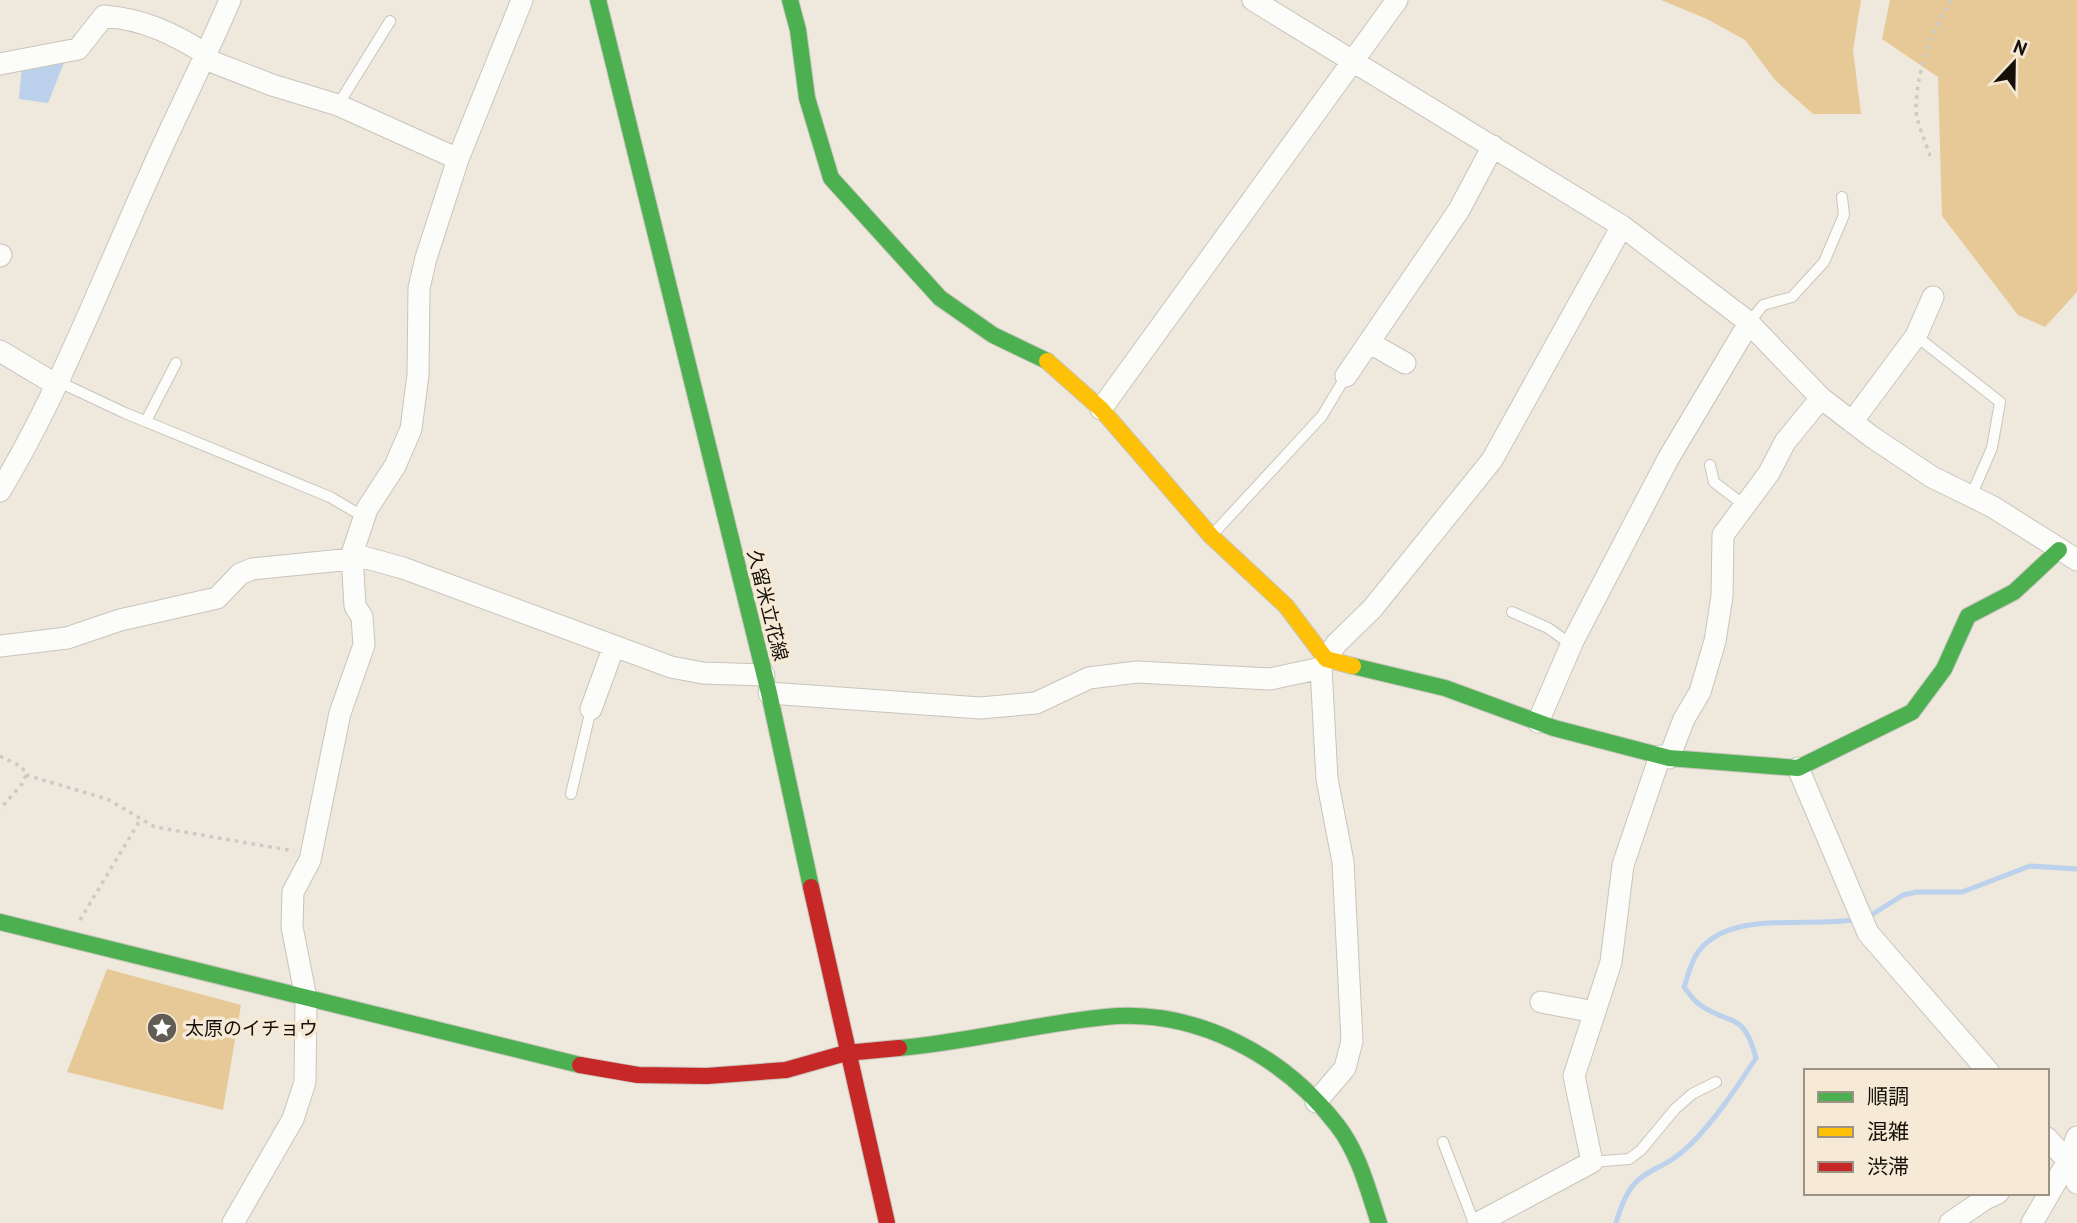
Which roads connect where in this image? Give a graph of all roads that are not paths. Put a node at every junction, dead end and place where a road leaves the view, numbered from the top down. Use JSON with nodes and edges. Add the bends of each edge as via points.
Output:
{"nodes":[{"id":1,"x":230,"y":0,"type":"edge"},
{"id":2,"x":522,"y":0,"type":"edge"},
{"id":3,"x":598,"y":0,"type":"edge"},
{"id":4,"x":790,"y":0,"type":"edge"},
{"id":5,"x":1253,"y":0,"type":"edge"},
{"id":6,"x":1397,"y":0,"type":"edge"},
{"id":7,"x":390,"y":21,"type":"dead end"},
{"id":8,"x":206,"y":57,"type":"junction"},
{"id":9,"x":1354,"y":60,"type":"junction"},
{"id":10,"x":0,"y":64,"type":"edge"},
{"id":11,"x":338,"y":105,"type":"junction"},
{"id":12,"x":1493,"y":146,"type":"junction"},
{"id":13,"x":458,"y":159,"type":"junction"},
{"id":14,"x":1842,"y":197,"type":"dead end"},
{"id":15,"x":1622,"y":226,"type":"junction"},
{"id":16,"x":1933,"y":297,"type":"dead end"},
{"id":17,"x":1749,"y":323,"type":"junction"},
{"id":18,"x":1916,"y":336,"type":"junction"},
{"id":19,"x":1370,"y":343,"type":"junction"},
{"id":20,"x":0,"y":351,"type":"edge"},
{"id":21,"x":176,"y":363,"type":"dead end"},
{"id":22,"x":1405,"y":363,"type":"dead end"},
{"id":23,"x":1346,"y":376,"type":"joint"},
{"id":24,"x":56,"y":382,"type":"junction"},
{"id":25,"x":1821,"y":398,"type":"junction"},
{"id":26,"x":1101,"y":409,"type":"junction"},
{"id":27,"x":146,"y":421,"type":"junction"},
{"id":28,"x":1852,"y":422,"type":"junction"},
{"id":29,"x":1710,"y":466,"type":"dead end"},
{"id":30,"x":0,"y":491,"type":"edge"},
{"id":31,"x":1971,"y":496,"type":"junction"},
{"id":32,"x":1744,"y":505,"type":"junction"},
{"id":33,"x":364,"y":517,"type":"junction"},
{"id":34,"x":1211,"y":536,"type":"junction"},
{"id":35,"x":2068,"y":555,"type":"edge"},
{"id":36,"x":352,"y":557,"type":"junction"},
{"id":37,"x":1512,"y":612,"type":"dead end"},
{"id":38,"x":1572,"y":645,"type":"junction"},
{"id":39,"x":0,"y":646,"type":"edge"},
{"id":40,"x":614,"y":646,"type":"junction"},
{"id":41,"x":1324,"y":664,"type":"junction"},
{"id":42,"x":766,"y":684,"type":"junction"},
{"id":43,"x":591,"y":709,"type":"joint"},
{"id":44,"x":1538,"y":722,"type":"junction"},
{"id":45,"x":1665,"y":757,"type":"junction"},
{"id":46,"x":1798,"y":768,"type":"junction"},
{"id":47,"x":571,"y":794,"type":"dead end"},
{"id":48,"x":0,"y":922,"type":"edge"},
{"id":49,"x":306,"y":998,"type":"junction"},
{"id":50,"x":1541,"y":1002,"type":"dead end"},
{"id":51,"x":1595,"y":1012,"type":"junction"},
{"id":52,"x":846,"y":1053,"type":"junction"},
{"id":53,"x":1987,"y":1069,"type":"edge"},
{"id":54,"x":1716,"y":1082,"type":"dead end"},
{"id":55,"x":1316,"y":1102,"type":"junction"},
{"id":56,"x":2077,"y":1137,"type":"edge"},
{"id":57,"x":2049,"y":1140,"type":"edge"},
{"id":58,"x":1443,"y":1142,"type":"dead end"},
{"id":59,"x":2068,"y":1161,"type":"junction"},
{"id":60,"x":1592,"y":1162,"type":"junction"},
{"id":61,"x":2049,"y":1171,"type":"edge"},
{"id":62,"x":2077,"y":1183,"type":"edge"},
{"id":63,"x":2049,"y":1194,"type":"edge"},
{"id":64,"x":1994,"y":1195,"type":"edge"},
{"id":65,"x":2048,"y":1195,"type":"edge"},
{"id":66,"x":233,"y":1223,"type":"edge"},
{"id":67,"x":887,"y":1223,"type":"edge"},
{"id":68,"x":1379,"y":1223,"type":"edge"},
{"id":69,"x":1476,"y":1223,"type":"edge"},
{"id":70,"x":1950,"y":1223,"type":"edge"},
{"id":71,"x":2032,"y":1223,"type":"edge"}],
"edges":[{"from":1,"to":8,"type":"street"},
{"from":2,"to":13,"type":"street"},
{"from":3,"to":42,"type":"street","name":"久留米立花線"},
{"from":4,"to":26,"type":"street","via":[[807,98],[831,178],[940,298],[993,335],[1052,363]]},
{"from":5,"to":9,"type":"street"},
{"from":6,"to":9,"type":"street"},
{"from":7,"to":11,"type":"lane"},
{"from":8,"to":10,"type":"street","via":[[172,32],[104,16],[78,49]]},
{"from":8,"to":11,"type":"street","via":[[272,85]]},
{"from":8,"to":24,"type":"street"},
{"from":9,"to":12,"type":"street"},
{"from":9,"to":26,"type":"street"},
{"from":11,"to":13,"type":"street"},
{"from":12,"to":15,"type":"street"},
{"from":12,"to":19,"type":"street","via":[[1459,210]]},
{"from":13,"to":33,"type":"street","via":[[419,288],[418,375],[411,429]]},
{"from":14,"to":17,"type":"lane","via":[[1844,215],[1824,262],[1792,297],[1763,305]]},
{"from":15,"to":17,"type":"street"},
{"from":15,"to":41,"type":"street","via":[[1492,460],[1372,609],[1336,643]]},
{"from":16,"to":18,"type":"street"},
{"from":17,"to":25,"type":"street"},
{"from":17,"to":38,"type":"street","via":[[1668,459]]},
{"from":18,"to":28,"type":"street"},
{"from":18,"to":31,"type":"lane","via":[[2000,402],[1992,448]]},
{"from":19,"to":22,"type":"street"},
{"from":19,"to":23,"type":"street"},
{"from":20,"to":24,"type":"street"},
{"from":21,"to":27,"type":"lane"},
{"from":23,"to":34,"type":"lane","via":[[1322,416]]},
{"from":24,"to":27,"type":"lane"},
{"from":24,"to":30,"type":"street","via":[[27,447]]},
{"from":25,"to":28,"type":"street"},
{"from":25,"to":32,"type":"street","via":[[1785,442]]},
{"from":26,"to":34,"type":"street"},
{"from":27,"to":33,"type":"lane","via":[[330,497]]},
{"from":28,"to":31,"type":"street","via":[[1932,477]]},
{"from":29,"to":32,"type":"lane","via":[[1714,482]]},
{"from":31,"to":35,"type":"street"},
{"from":32,"to":45,"type":"street","via":[[1723,535],[1722,596],[1700,692]]},
{"from":33,"to":36,"type":"street"},
{"from":34,"to":41,"type":"street","via":[[1286,606]]},
{"from":35,"to":46,"type":"street","via":[[1968,616],[1944,669],[1912,712]]},
{"from":36,"to":39,"type":"street","via":[[252,569],[240,574],[217,598],[120,620],[67,638]]},
{"from":36,"to":40,"type":"street","via":[[403,568]]},
{"from":36,"to":49,"type":"street","via":[[355,606],[362,617],[364,645],[340,713],[311,856],[293,891],[292,927]]},
{"from":37,"to":38,"type":"lane"},
{"from":38,"to":44,"type":"street"},
{"from":40,"to":42,"type":"street","via":[[682,669]]},
{"from":40,"to":43,"type":"street"},
{"from":41,"to":42,"type":"street","via":[[1270,678],[1137,672],[1089,678],[1036,702],[980,708]]},
{"from":41,"to":44,"type":"street","via":[[1445,688]]},
{"from":41,"to":55,"type":"street","via":[[1327,779],[1343,862],[1352,1041],[1345,1068]]},
{"from":42,"to":52,"type":"street","name":"久留米立花線"},
{"from":43,"to":47,"type":"lane"},
{"from":44,"to":45,"type":"street"},
{"from":45,"to":46,"type":"street"},
{"from":45,"to":51,"type":"street","via":[[1623,865],[1611,962]]},
{"from":46,"to":53,"type":"street","via":[[1868,933]]},
{"from":48,"to":49,"type":"street"},
{"from":49,"to":52,"type":"street","via":[[638,1076],[786,1070]]},
{"from":49,"to":66,"type":"street","via":[[304,1082],[293,1119]]},
{"from":50,"to":51,"type":"street"},
{"from":51,"to":60,"type":"street","via":[[1574,1076]]},
{"from":52,"to":55,"type":"street","via":[[1107,1017],[1146,1017],[1233,1039],[1289,1073]]},
{"from":52,"to":67,"type":"street","name":"久留米立花線"},
{"from":54,"to":60,"type":"lane","via":[[1675,1109],[1629,1159]]},
{"from":55,"to":68,"type":"street","via":[[1338,1126],[1356,1157]]},
{"from":56,"to":59,"type":"street"},
{"from":57,"to":59,"type":"street"},
{"from":58,"to":69,"type":"lane"},
{"from":59,"to":61,"type":"street"},
{"from":59,"to":62,"type":"street"},
{"from":59,"to":63,"type":"street"},
{"from":60,"to":69,"type":"street"},
{"from":64,"to":70,"type":"street"},
{"from":65,"to":71,"type":"street"}]}
